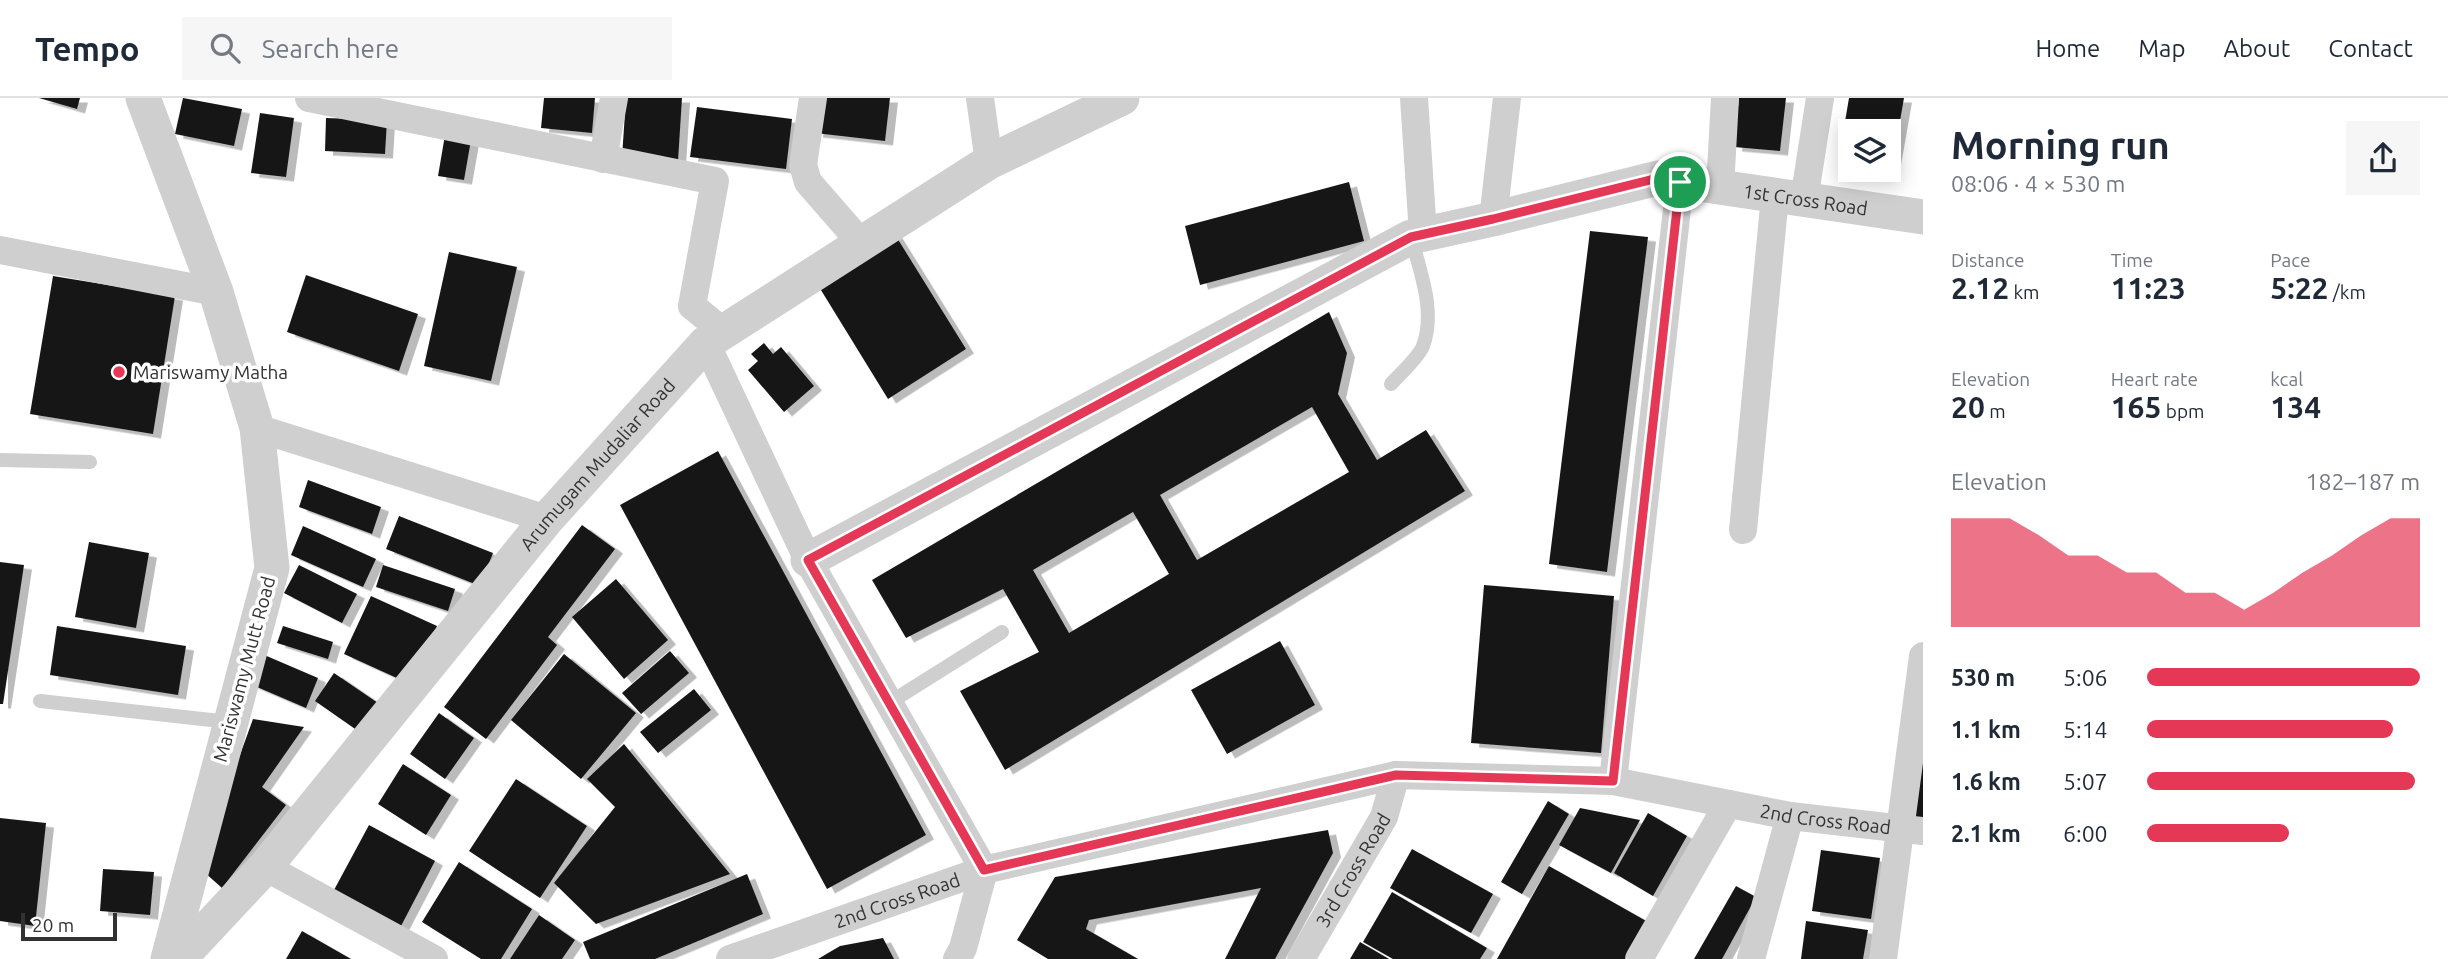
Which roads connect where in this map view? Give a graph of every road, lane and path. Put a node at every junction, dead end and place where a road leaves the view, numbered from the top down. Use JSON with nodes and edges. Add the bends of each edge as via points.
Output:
{"nodes":[{"id":1,"x":143,"y":98,"type":"edge"},
{"id":2,"x":309,"y":98,"type":"edge"},
{"id":3,"x":417,"y":98,"type":"edge"},
{"id":4,"x":614,"y":98,"type":"edge"},
{"id":5,"x":813,"y":98,"type":"edge"},
{"id":6,"x":980,"y":98,"type":"edge"},
{"id":7,"x":1122,"y":98,"type":"edge"},
{"id":8,"x":1414,"y":98,"type":"edge"},
{"id":9,"x":1507,"y":98,"type":"edge"},
{"id":10,"x":1724,"y":98,"type":"edge"},
{"id":11,"x":1820,"y":98,"type":"edge"},
{"id":12,"x":440,"y":125,"type":"junction"},
{"id":13,"x":603,"y":159,"type":"junction"},
{"id":14,"x":989,"y":162,"type":"junction"},
{"id":15,"x":1680,"y":182,"type":"junction"},
{"id":16,"x":1720,"y":188,"type":"junction"},
{"id":17,"x":1789,"y":198,"type":"junction"},
{"id":18,"x":1923,"y":217,"type":"edge"},
{"id":19,"x":1493,"y":219,"type":"junction"},
{"id":20,"x":1417,"y":236,"type":"junction"},
{"id":21,"x":862,"y":244,"type":"junction"},
{"id":22,"x":0,"y":250,"type":"edge"},
{"id":23,"x":216,"y":292,"type":"junction"},
{"id":24,"x":715,"y":338,"type":"junction"},
{"id":25,"x":1391,"y":384,"type":"dead end"},
{"id":26,"x":257,"y":428,"type":"junction"},
{"id":27,"x":0,"y":460,"type":"edge"},
{"id":28,"x":90,"y":462,"type":"dead end"},
{"id":29,"x":547,"y":519,"type":"junction"},
{"id":30,"x":1742,"y":530,"type":"dead end"},
{"id":31,"x":808,"y":560,"type":"junction"},
{"id":32,"x":1002,"y":632,"type":"dead end"},
{"id":33,"x":1923,"y":656,"type":"edge"},
{"id":34,"x":40,"y":701,"type":"dead end"},
{"id":35,"x":889,"y":703,"type":"junction"},
{"id":36,"x":229,"y":722,"type":"junction"},
{"id":37,"x":1396,"y":775,"type":"junction"},
{"id":38,"x":1613,"y":781,"type":"junction"},
{"id":39,"x":1728,"y":804,"type":"junction"},
{"id":40,"x":1790,"y":816,"type":"junction"},
{"id":41,"x":1912,"y":829,"type":"edge"},
{"id":42,"x":265,"y":867,"type":"junction"},
{"id":43,"x":984,"y":870,"type":"junction"},
{"id":44,"x":967,"y":955,"type":"edge"},
{"id":45,"x":168,"y":959,"type":"edge"},
{"id":46,"x":179,"y":959,"type":"edge"},
{"id":47,"x":433,"y":959,"type":"edge"},
{"id":48,"x":730,"y":959,"type":"edge"},
{"id":49,"x":1301,"y":959,"type":"edge"},
{"id":50,"x":1639,"y":959,"type":"edge"},
{"id":51,"x":1751,"y":959,"type":"edge"},
{"id":52,"x":1883,"y":959,"type":"edge"}],
"edges":[{"from":1,"to":23,"type":"street","name":"Mariswamy Mutt Road"},
{"from":2,"to":12,"type":"street"},
{"from":3,"to":12,"type":"street"},
{"from":4,"to":13,"type":"street"},
{"from":5,"to":21,"type":"street","via":[[803,165],[808,182]]},
{"from":6,"to":14,"type":"street"},
{"from":7,"to":14,"type":"street","name":"Arumugam Mudaliar Road"},
{"from":8,"to":20,"type":"street"},
{"from":9,"to":19,"type":"street"},
{"from":10,"to":16,"type":"street"},
{"from":11,"to":17,"type":"street"},
{"from":12,"to":13,"type":"street"},
{"from":13,"to":24,"type":"street","via":[[715,181],[692,306]]},
{"from":14,"to":21,"type":"street","name":"Arumugam Mudaliar Road"},
{"from":15,"to":16,"type":"street","name":"1st Cross Road"},
{"from":15,"to":19,"type":"street","name":"1st Cross Road","via":[[1658,178]]},
{"from":15,"to":38,"type":"street"},
{"from":16,"to":17,"type":"street","name":"1st Cross Road"},
{"from":17,"to":18,"type":"street","name":"1st Cross Road"},
{"from":17,"to":30,"type":"street"},
{"from":19,"to":20,"type":"street","name":"1st Cross Road"},
{"from":20,"to":25,"type":"lane","via":[[1428,306],[1423,348]]},
{"from":20,"to":31,"type":"street","name":"1st Cross Road"},
{"from":21,"to":24,"type":"street","name":"Arumugam Mudaliar Road"},
{"from":22,"to":23,"type":"street"},
{"from":23,"to":26,"type":"street","name":"Mariswamy Mutt Road"},
{"from":24,"to":29,"type":"street","name":"Arumugam Mudaliar Road"},
{"from":24,"to":31,"type":"street"},
{"from":26,"to":29,"type":"street"},
{"from":26,"to":36,"type":"street","name":"Mariswamy Mutt Road","via":[[272,568]]},
{"from":27,"to":28,"type":"lane"},
{"from":29,"to":42,"type":"street","name":"Arumugam Mudaliar Road"},
{"from":31,"to":35,"type":"street"},
{"from":32,"to":35,"type":"lane"},
{"from":33,"to":41,"type":"street"},
{"from":34,"to":36,"type":"lane"},
{"from":35,"to":43,"type":"street"},
{"from":36,"to":45,"type":"street","name":"Mariswamy Mutt Road"},
{"from":37,"to":38,"type":"street","name":"2nd Cross Road"},
{"from":37,"to":43,"type":"street","name":"2nd Cross Road"},
{"from":37,"to":49,"type":"street","name":"3rd Cross Road","via":[[1384,817]]},
{"from":38,"to":39,"type":"street","name":"2nd Cross Road"},
{"from":39,"to":40,"type":"street","name":"2nd Cross Road"},
{"from":39,"to":50,"type":"street"},
{"from":40,"to":41,"type":"street","name":"2nd Cross Road"},
{"from":40,"to":51,"type":"street"},
{"from":41,"to":52,"type":"street"},
{"from":42,"to":46,"type":"street","name":"Arumugam Mudaliar Road"},
{"from":42,"to":47,"type":"street"},
{"from":43,"to":44,"type":"street"},
{"from":43,"to":48,"type":"street","name":"2nd Cross Road"}]}
